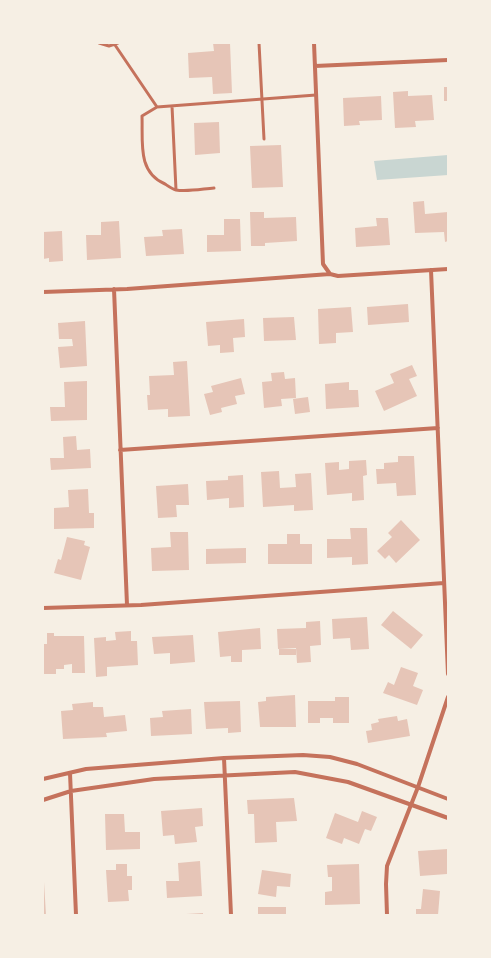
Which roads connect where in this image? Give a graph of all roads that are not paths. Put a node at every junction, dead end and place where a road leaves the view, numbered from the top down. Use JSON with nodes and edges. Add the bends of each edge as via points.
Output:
{"nodes":[{"id":1,"x":98,"y":43,"type":"edge"},
{"id":2,"x":259,"y":43,"type":"edge"},
{"id":3,"x":314,"y":43,"type":"edge"},
{"id":4,"x":116,"y":44,"type":"edge"},
{"id":5,"x":448,"y":60,"type":"edge"},
{"id":6,"x":315,"y":66,"type":"junction"},
{"id":7,"x":316,"y":95,"type":"junction"},
{"id":8,"x":261,"y":99,"type":"junction"},
{"id":9,"x":172,"y":106,"type":"junction"},
{"id":10,"x":157,"y":107,"type":"junction"},
{"id":11,"x":264,"y":139,"type":"dead end"},
{"id":12,"x":214,"y":188,"type":"dead end"},
{"id":13,"x":176,"y":190,"type":"junction"},
{"id":14,"x":448,"y":269,"type":"edge"},
{"id":15,"x":431,"y":270,"type":"junction"},
{"id":16,"x":330,"y":274,"type":"junction"},
{"id":17,"x":114,"y":289,"type":"junction"},
{"id":18,"x":43,"y":292,"type":"edge"},
{"id":19,"x":438,"y":428,"type":"junction"},
{"id":20,"x":120,"y":450,"type":"junction"},
{"id":21,"x":444,"y":583,"type":"junction"},
{"id":22,"x":127,"y":605,"type":"junction"},
{"id":23,"x":43,"y":608,"type":"edge"},
{"id":24,"x":448,"y":674,"type":"edge"},
{"id":25,"x":448,"y":697,"type":"edge"},
{"id":26,"x":224,"y":758,"type":"junction"},
{"id":27,"x":70,"y":773,"type":"junction"},
{"id":28,"x":225,"y":776,"type":"junction"},
{"id":29,"x":43,"y":779,"type":"edge"},
{"id":30,"x":418,"y":787,"type":"junction"},
{"id":31,"x":71,"y":792,"type":"junction"},
{"id":32,"x":448,"y":799,"type":"edge"},
{"id":33,"x":43,"y":800,"type":"edge"},
{"id":34,"x":411,"y":804,"type":"junction"},
{"id":35,"x":448,"y":818,"type":"edge"},
{"id":36,"x":76,"y":915,"type":"edge"},
{"id":37,"x":231,"y":915,"type":"edge"},
{"id":38,"x":387,"y":915,"type":"edge"}],
"edges":[{"from":1,"to":4,"type":"lane"},
{"from":2,"to":8,"type":"lane"},
{"from":3,"to":6,"type":"street"},
{"from":4,"to":10,"type":"lane"},
{"from":5,"to":6,"type":"street"},
{"from":6,"to":7,"type":"street"},
{"from":7,"to":8,"type":"lane"},
{"from":7,"to":16,"type":"street","via":[[324,264]]},
{"from":8,"to":9,"type":"lane"},
{"from":8,"to":11,"type":"lane"},
{"from":9,"to":10,"type":"lane"},
{"from":9,"to":13,"type":"lane"},
{"from":10,"to":13,"type":"lane","via":[[142,116],[144,161],[152,177]]},
{"from":12,"to":13,"type":"lane"},
{"from":14,"to":15,"type":"street"},
{"from":15,"to":16,"type":"street","via":[[338,276]]},
{"from":15,"to":19,"type":"street"},
{"from":16,"to":17,"type":"street"},
{"from":17,"to":18,"type":"street"},
{"from":17,"to":20,"type":"street"},
{"from":19,"to":20,"type":"street"},
{"from":19,"to":21,"type":"street"},
{"from":20,"to":22,"type":"street"},
{"from":21,"to":22,"type":"street"},
{"from":21,"to":24,"type":"street"},
{"from":22,"to":23,"type":"street"},
{"from":25,"to":30,"type":"street"},
{"from":26,"to":27,"type":"street","via":[[86,769]]},
{"from":26,"to":28,"type":"street"},
{"from":26,"to":30,"type":"street","via":[[303,755],[330,757],[357,764]]},
{"from":27,"to":29,"type":"street"},
{"from":27,"to":31,"type":"street"},
{"from":28,"to":31,"type":"street","via":[[154,779]]},
{"from":28,"to":34,"type":"street","via":[[295,772],[348,782]]},
{"from":28,"to":37,"type":"street"},
{"from":30,"to":32,"type":"street"},
{"from":30,"to":34,"type":"street"},
{"from":31,"to":33,"type":"street"},
{"from":31,"to":36,"type":"street"},
{"from":34,"to":35,"type":"street"},
{"from":34,"to":38,"type":"street","via":[[387,866]]}]}
